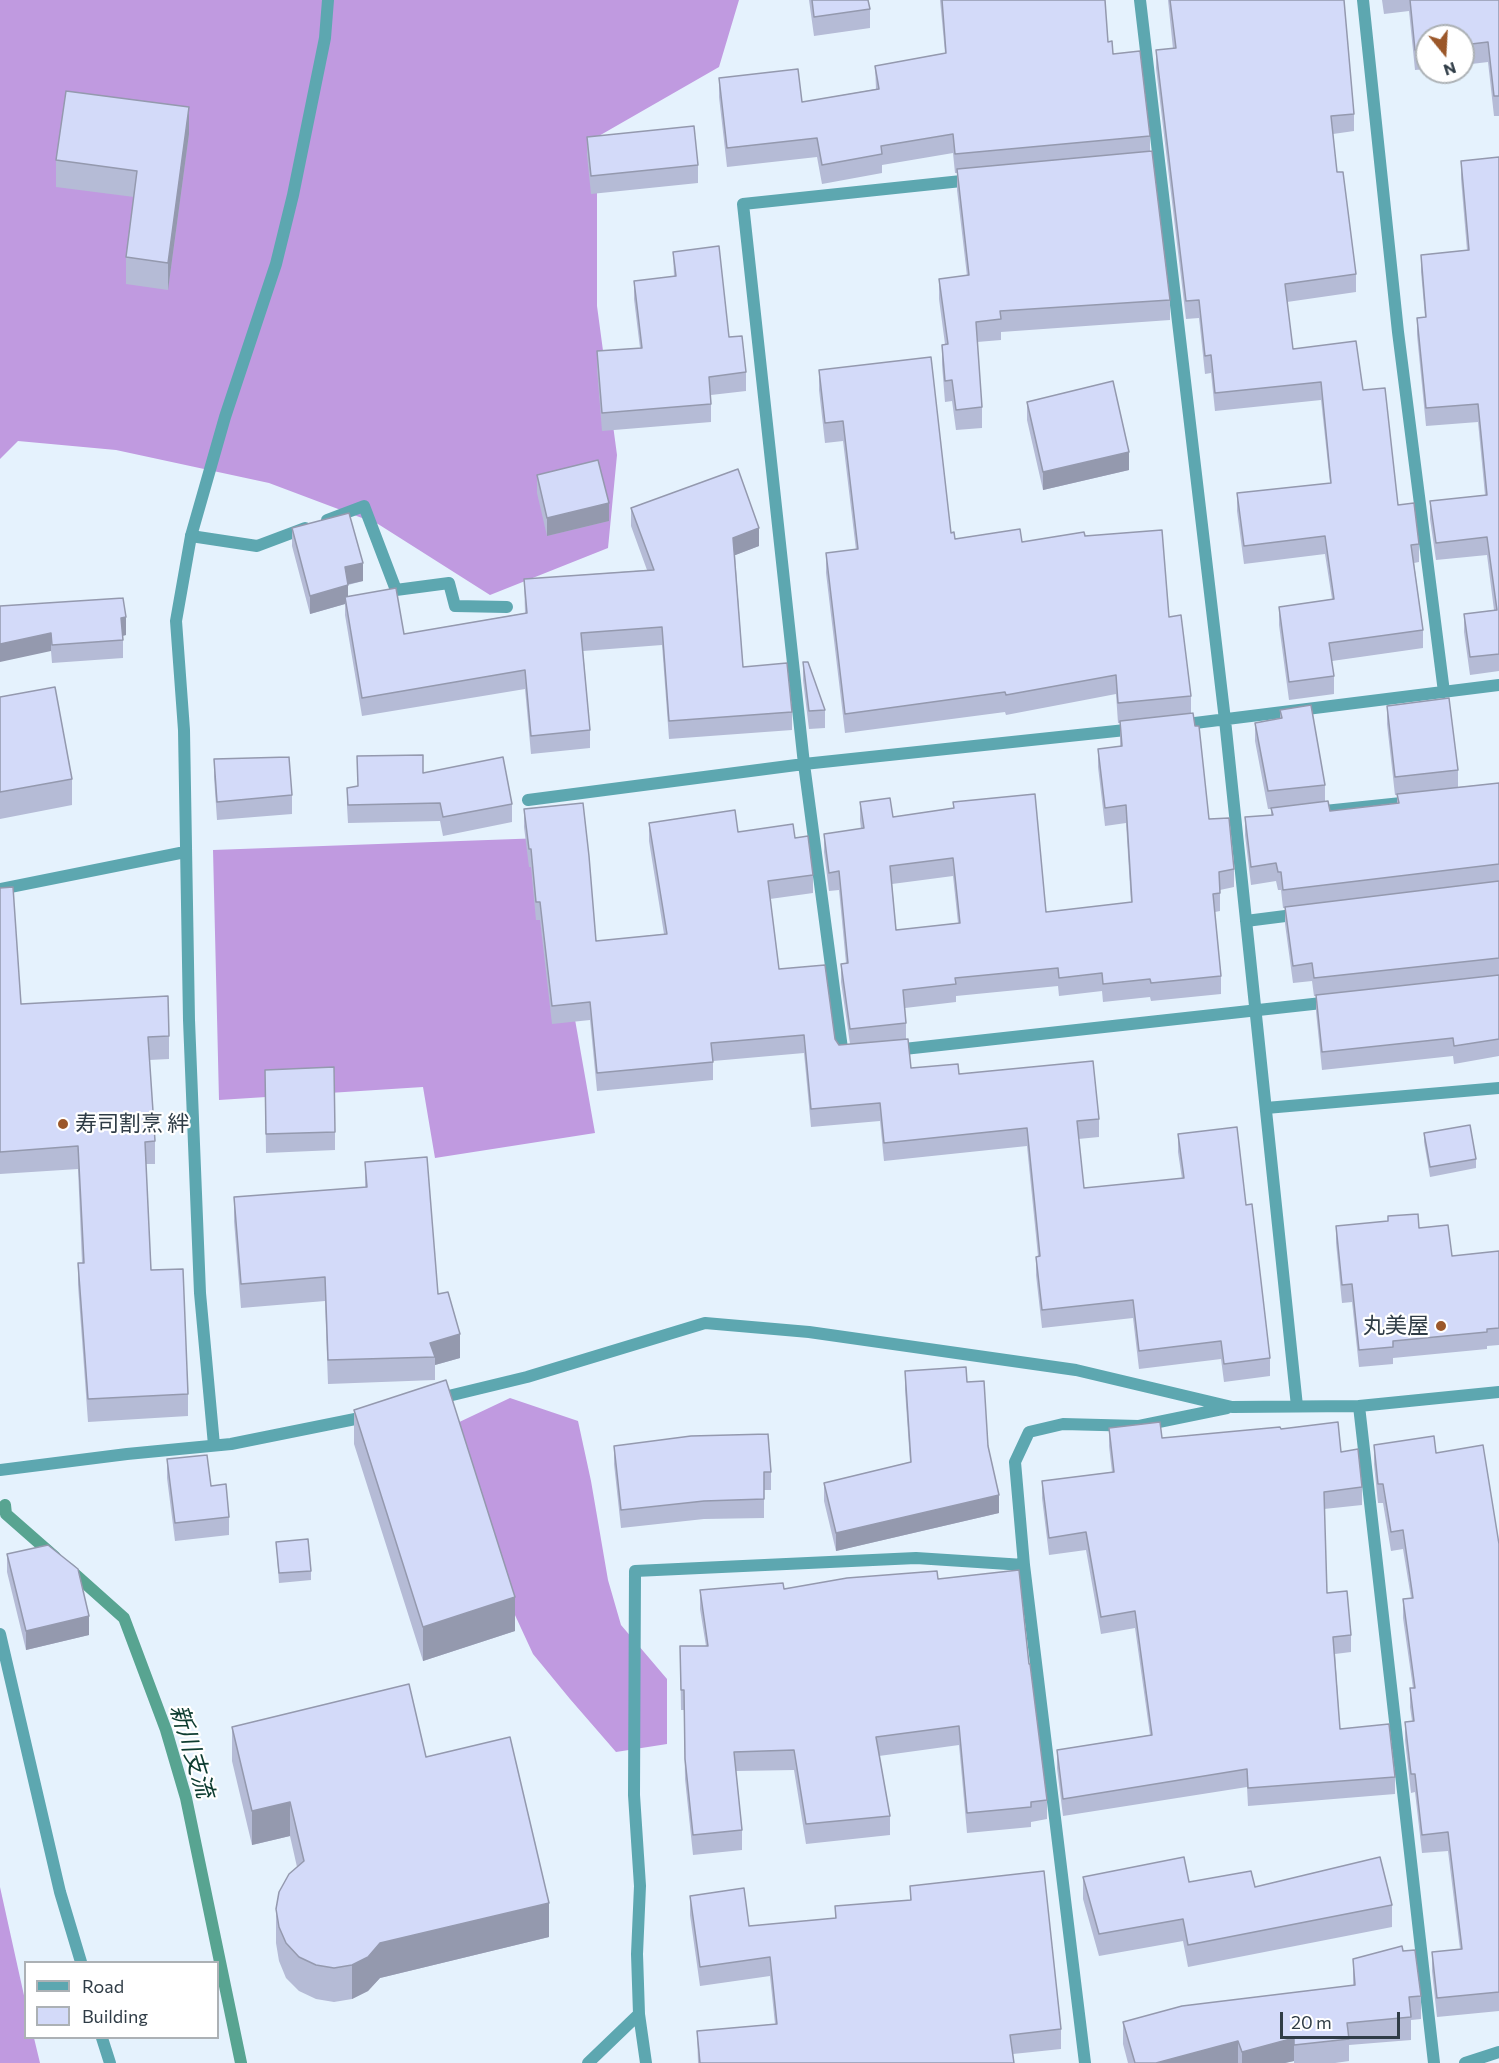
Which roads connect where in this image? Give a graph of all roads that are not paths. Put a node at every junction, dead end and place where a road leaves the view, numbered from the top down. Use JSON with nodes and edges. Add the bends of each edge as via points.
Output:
{"nodes":[{"id":1,"x":328,"y":0,"type":"edge"},
{"id":2,"x":1140,"y":0,"type":"edge"},
{"id":3,"x":1363,"y":0,"type":"edge"},
{"id":4,"x":1158,"y":163,"type":"junction"},
{"id":5,"x":1123,"y":166,"type":"edge"},
{"id":6,"x":981,"y":179,"type":"edge"},
{"id":7,"x":190,"y":536,"type":"junction"},
{"id":8,"x":507,"y":607,"type":"dead end"},
{"id":9,"x":1499,"y":685,"type":"edge"},
{"id":10,"x":1444,"y":692,"type":"junction"},
{"id":11,"x":1225,"y":720,"type":"junction"},
{"id":12,"x":1166,"y":726,"type":"edge"},
{"id":13,"x":1143,"y":729,"type":"edge"},
{"id":14,"x":804,"y":764,"type":"junction"},
{"id":15,"x":528,"y":800,"type":"dead end"},
{"id":16,"x":1419,"y":801,"type":"edge"},
{"id":17,"x":1304,"y":813,"type":"edge"},
{"id":18,"x":186,"y":852,"type":"junction"},
{"id":19,"x":0,"y":889,"type":"edge"},
{"id":20,"x":1315,"y":913,"type":"edge"},
{"id":21,"x":1246,"y":921,"type":"junction"},
{"id":22,"x":1348,"y":1000,"type":"edge"},
{"id":23,"x":1255,"y":1010,"type":"junction"},
{"id":24,"x":1499,"y":1088,"type":"edge"},
{"id":25,"x":1266,"y":1108,"type":"junction"},
{"id":26,"x":1499,"y":1392,"type":"edge"},
{"id":27,"x":425,"y":1402,"type":"edge"},
{"id":28,"x":1297,"y":1406,"type":"junction"},
{"id":29,"x":1359,"y":1406,"type":"junction"},
{"id":30,"x":1232,"y":1407,"type":"junction"},
{"id":31,"x":380,"y":1413,"type":"edge"},
{"id":32,"x":214,"y":1445,"type":"junction"},
{"id":33,"x":0,"y":1470,"type":"edge"},
{"id":34,"x":1024,"y":1565,"type":"junction"},
{"id":35,"x":0,"y":1634,"type":"edge"},
{"id":36,"x":81,"y":1961,"type":"edge"},
{"id":37,"x":639,"y":2014,"type":"junction"},
{"id":38,"x":103,"y":2039,"type":"edge"},
{"id":39,"x":1499,"y":2052,"type":"edge"},
{"id":40,"x":110,"y":2063,"type":"edge"},
{"id":41,"x":588,"y":2063,"type":"edge"},
{"id":42,"x":646,"y":2063,"type":"edge"},
{"id":43,"x":1085,"y":2063,"type":"edge"},
{"id":44,"x":1434,"y":2063,"type":"edge"},
{"id":45,"x":1465,"y":2063,"type":"edge"}],
"edges":[{"from":1,"to":7,"type":"street","via":[[325,38],[291,206]]},
{"from":2,"to":4,"type":"street"},
{"from":3,"to":10,"type":"street","via":[[1398,332]]},
{"from":4,"to":5,"type":"street"},
{"from":4,"to":11,"type":"street"},
{"from":6,"to":14,"type":"street","via":[[743,204]]},
{"from":7,"to":8,"type":"street","via":[[257,546],[364,506],[396,590],[449,583],[455,606]]},
{"from":7,"to":18,"type":"street","via":[[176,621],[184,730]]},
{"from":9,"to":10,"type":"street"},
{"from":10,"to":11,"type":"street"},
{"from":11,"to":12,"type":"street"},
{"from":11,"to":21,"type":"street","via":[[1241,820]]},
{"from":13,"to":14,"type":"street"},
{"from":14,"to":15,"type":"street"},
{"from":14,"to":23,"type":"street","via":[[843,1056]]},
{"from":16,"to":17,"type":"street"},
{"from":18,"to":19,"type":"street"},
{"from":18,"to":32,"type":"street","via":[[200,1281]]},
{"from":20,"to":21,"type":"street"},
{"from":21,"to":23,"type":"street"},
{"from":22,"to":23,"type":"street"},
{"from":23,"to":25,"type":"street"},
{"from":24,"to":25,"type":"street"},
{"from":25,"to":28,"type":"street"},
{"from":26,"to":29,"type":"street"},
{"from":27,"to":30,"type":"street","via":[[527,1377],[705,1323],[809,1332],[1076,1370]]},
{"from":28,"to":29,"type":"street"},
{"from":28,"to":30,"type":"street"},
{"from":29,"to":44,"type":"street"},
{"from":30,"to":34,"type":"street","via":[[1139,1426],[1063,1424],[1029,1432],[1015,1462]]},
{"from":31,"to":32,"type":"street"},
{"from":32,"to":33,"type":"street"},
{"from":34,"to":37,"type":"street","via":[[916,1558],[634,1571]]},
{"from":34,"to":43,"type":"street"},
{"from":35,"to":36,"type":"street","via":[[60,1892]]},
{"from":37,"to":41,"type":"street"},
{"from":37,"to":42,"type":"street"},
{"from":38,"to":40,"type":"street"},
{"from":39,"to":45,"type":"street"}]}
